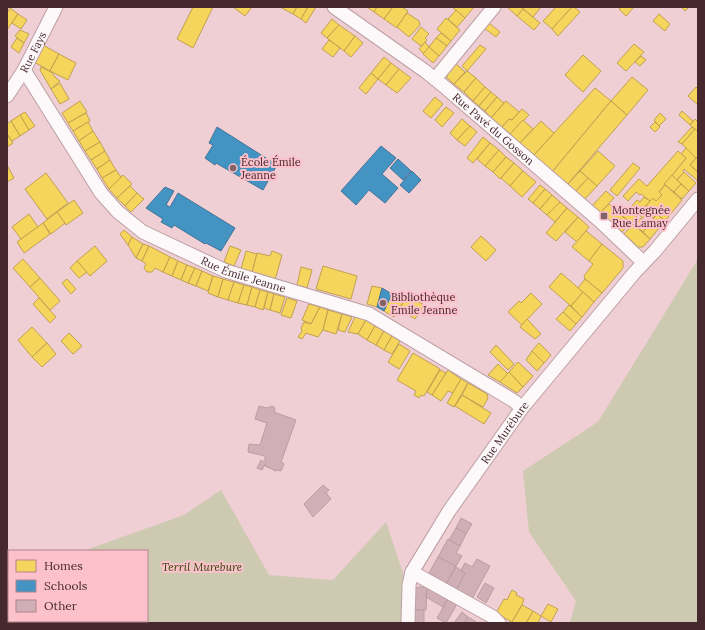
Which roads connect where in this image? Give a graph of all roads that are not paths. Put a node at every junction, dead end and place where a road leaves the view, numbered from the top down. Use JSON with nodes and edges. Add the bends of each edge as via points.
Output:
{"nodes":[{"id":1,"x":56,"y":7,"type":"edge"},
{"id":2,"x":334,"y":7,"type":"edge"},
{"id":3,"x":494,"y":7,"type":"edge"},
{"id":4,"x":24,"y":70,"type":"junction"},
{"id":5,"x":434,"y":79,"type":"junction"},
{"id":6,"x":7,"y":96,"type":"edge"},
{"id":7,"x":698,"y":199,"type":"edge"},
{"id":8,"x":643,"y":262,"type":"junction"},
{"id":9,"x":522,"y":408,"type":"junction"},
{"id":10,"x":412,"y":572,"type":"junction"},
{"id":11,"x":408,"y":623,"type":"edge"},
{"id":12,"x":499,"y":623,"type":"edge"}],
"edges":[{"from":1,"to":4,"type":"street","name":"Rue Fays"},
{"from":2,"to":5,"type":"street","name":"Rue Pavé du Gosson"},
{"from":3,"to":5,"type":"street"},
{"from":4,"to":6,"type":"street","name":"Rue Fays"},
{"from":4,"to":9,"type":"street","name":"Rue Émile Jeanne","via":[[101,193],[118,212],[143,232],[226,271],[369,314]]},
{"from":5,"to":8,"type":"street","name":"Rue Pavé du Gosson","via":[[600,221]]},
{"from":7,"to":8,"type":"street","name":"Rue Murébure"},
{"from":8,"to":9,"type":"street","name":"Rue Murébure"},
{"from":9,"to":10,"type":"street","name":"Rue Murébure","via":[[449,512]]},
{"from":10,"to":11,"type":"street","name":"Rue Murébure"},
{"from":10,"to":12,"type":"street","via":[[493,617]]}]}
